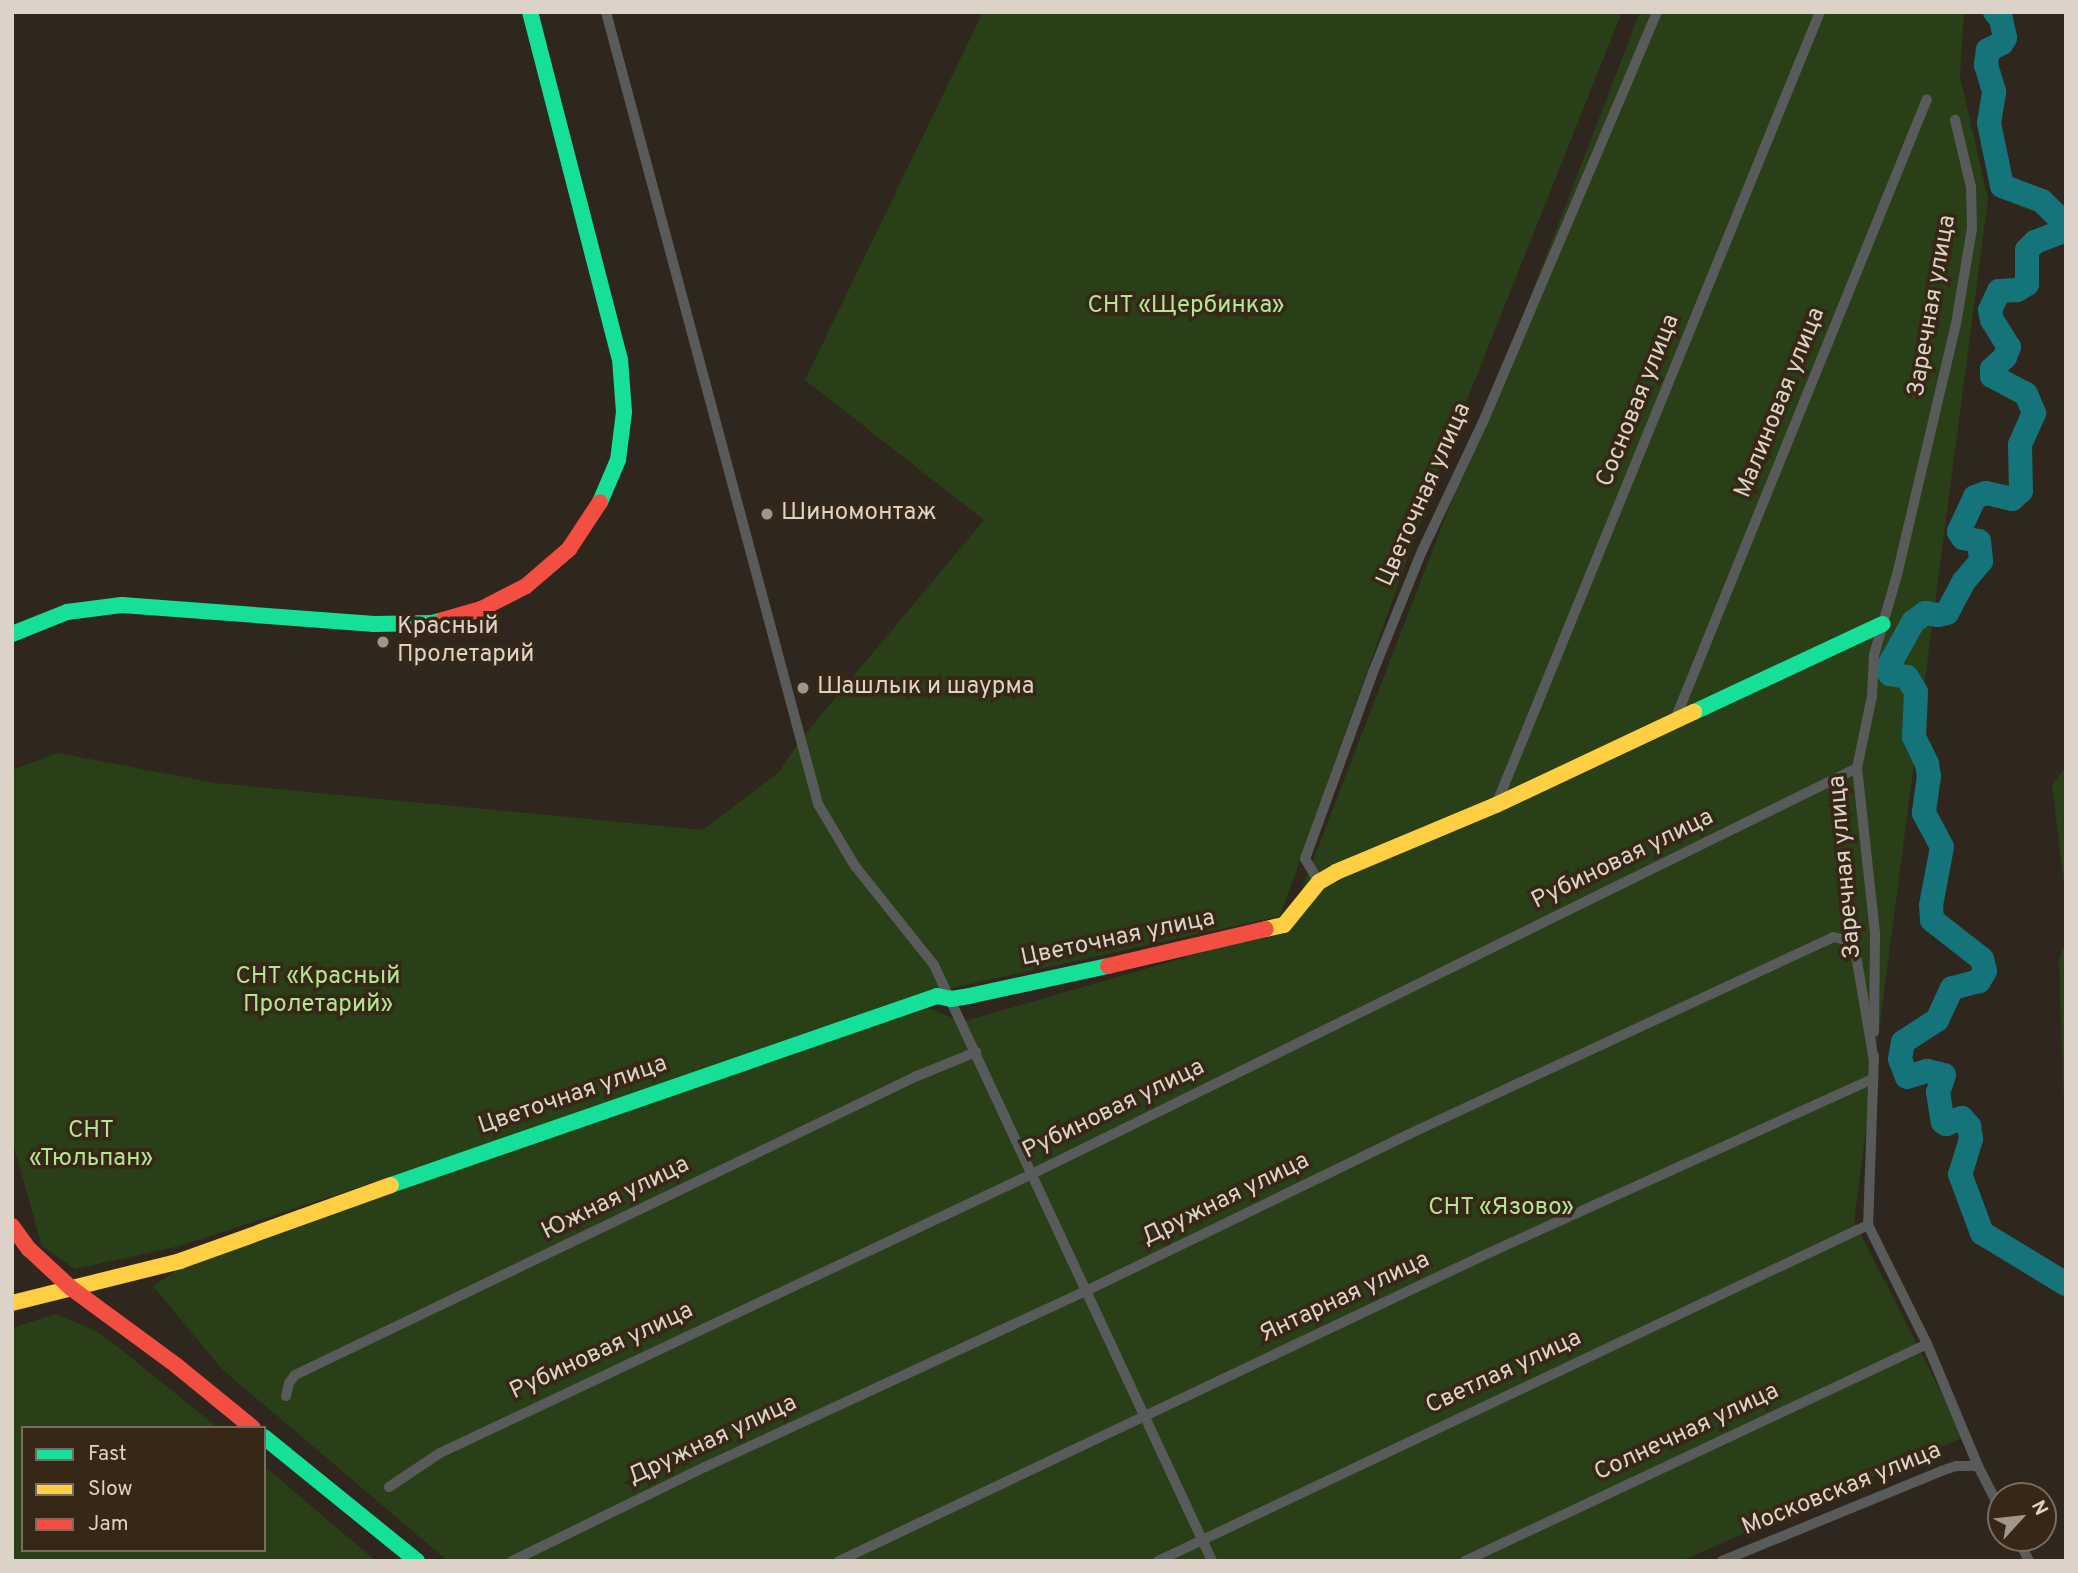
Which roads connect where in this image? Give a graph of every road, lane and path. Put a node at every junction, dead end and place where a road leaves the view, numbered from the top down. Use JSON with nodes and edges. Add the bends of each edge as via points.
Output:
{"nodes":[{"id":1,"x":530,"y":12,"type":"edge"},
{"id":2,"x":606,"y":12,"type":"edge"},
{"id":3,"x":1657,"y":12,"type":"edge"},
{"id":4,"x":1820,"y":12,"type":"edge"},
{"id":5,"x":1927,"y":99,"type":"dead end"},
{"id":6,"x":1955,"y":120,"type":"dead end"},
{"id":7,"x":1883,"y":624,"type":"junction"},
{"id":8,"x":12,"y":634,"type":"edge"},
{"id":9,"x":1674,"y":722,"type":"junction"},
{"id":10,"x":1857,"y":768,"type":"junction"},
{"id":11,"x":1496,"y":805,"type":"junction"},
{"id":12,"x":1319,"y":882,"type":"junction"},
{"id":13,"x":951,"y":999,"type":"junction"},
{"id":14,"x":976,"y":1052,"type":"junction"},
{"id":15,"x":1874,"y":1061,"type":"junction"},
{"id":16,"x":1872,"y":1079,"type":"junction"},
{"id":17,"x":1032,"y":1174,"type":"junction"},
{"id":18,"x":1868,"y":1225,"type":"junction"},
{"id":19,"x":12,"y":1226,"type":"edge"},
{"id":20,"x":71,"y":1288,"type":"junction"},
{"id":21,"x":1086,"y":1291,"type":"junction"},
{"id":22,"x":12,"y":1303,"type":"edge"},
{"id":23,"x":1927,"y":1344,"type":"junction"},
{"id":24,"x":286,"y":1396,"type":"dead end"},
{"id":25,"x":1144,"y":1416,"type":"junction"},
{"id":26,"x":251,"y":1426,"type":"edge"},
{"id":27,"x":266,"y":1439,"type":"edge"},
{"id":28,"x":1978,"y":1466,"type":"junction"},
{"id":29,"x":1987,"y":1484,"type":"edge"},
{"id":30,"x":389,"y":1487,"type":"dead end"},
{"id":31,"x":1202,"y":1540,"type":"junction"},
{"id":32,"x":417,"y":1561,"type":"edge"},
{"id":33,"x":512,"y":1561,"type":"edge"},
{"id":34,"x":839,"y":1561,"type":"edge"},
{"id":35,"x":1158,"y":1561,"type":"edge"},
{"id":36,"x":1212,"y":1561,"type":"edge"},
{"id":37,"x":1465,"y":1561,"type":"edge"},
{"id":38,"x":1722,"y":1561,"type":"edge"}],
"edges":[{"from":1,"to":8,"type":"street","via":[[606,299],[624,412],[618,460],[598,507],[569,549],[526,586],[481,608],[432,623],[374,624],[122,606],[67,612]]},
{"from":2,"to":13,"type":"street","via":[[818,804],[855,866],[934,965]]},
{"from":3,"to":12,"type":"street","name":"Цветочная улица","via":[[1373,672],[1305,859]]},
{"from":4,"to":11,"type":"street","name":"Сосновая улица"},
{"from":5,"to":9,"type":"street","name":"Малиновая улица"},
{"from":6,"to":7,"type":"street","name":"Заречная улица","via":[[1971,187],[1972,228],[1956,324]]},
{"from":7,"to":9,"type":"street"},
{"from":7,"to":10,"type":"street","name":"Заречная улица"},
{"from":9,"to":11,"type":"street"},
{"from":10,"to":15,"type":"street","name":"Заречная улица","via":[[1875,933]]},
{"from":10,"to":17,"type":"street","name":"Рубиновая улица"},
{"from":11,"to":12,"type":"street"},
{"from":12,"to":13,"type":"street","name":"Цветочная улица","via":[[1284,925]]},
{"from":13,"to":14,"type":"street"},
{"from":13,"to":20,"type":"street","name":"Цветочная улица","via":[[937,996],[548,1128],[180,1261]]},
{"from":14,"to":17,"type":"street"},
{"from":14,"to":24,"type":"street","name":"Южная улица","via":[[917,1076],[295,1375]]},
{"from":15,"to":16,"type":"street","name":"Заречная улица"},
{"from":15,"to":21,"type":"street","name":"Дружная улица","via":[[1856,955],[1846,940],[1833,937]]},
{"from":16,"to":18,"type":"street","name":"Заречная улица"},
{"from":16,"to":25,"type":"street","name":"Янтарная улица"},
{"from":17,"to":21,"type":"street"},
{"from":17,"to":30,"type":"street","name":"Рубиновая улица","via":[[452,1447]]},
{"from":18,"to":23,"type":"street","name":"Заречная улица"},
{"from":18,"to":31,"type":"street","name":"Светлая улица"},
{"from":19,"to":20,"type":"street","via":[[29,1249]]},
{"from":20,"to":22,"type":"street","name":"Цветочная улица"},
{"from":20,"to":26,"type":"street"},
{"from":21,"to":25,"type":"street"},
{"from":21,"to":33,"type":"street","name":"Дружная улица"},
{"from":23,"to":28,"type":"street","name":"Заречная улица"},
{"from":23,"to":37,"type":"street","name":"Солнечная улица"},
{"from":25,"to":31,"type":"street"},
{"from":25,"to":34,"type":"street","name":"Янтарная улица"},
{"from":27,"to":32,"type":"street"},
{"from":28,"to":29,"type":"street","name":"Заречная улица"},
{"from":28,"to":38,"type":"street","name":"Московская улица","via":[[1941,1471]]},
{"from":31,"to":35,"type":"street","name":"Светлая улица"},
{"from":31,"to":36,"type":"street"}]}
